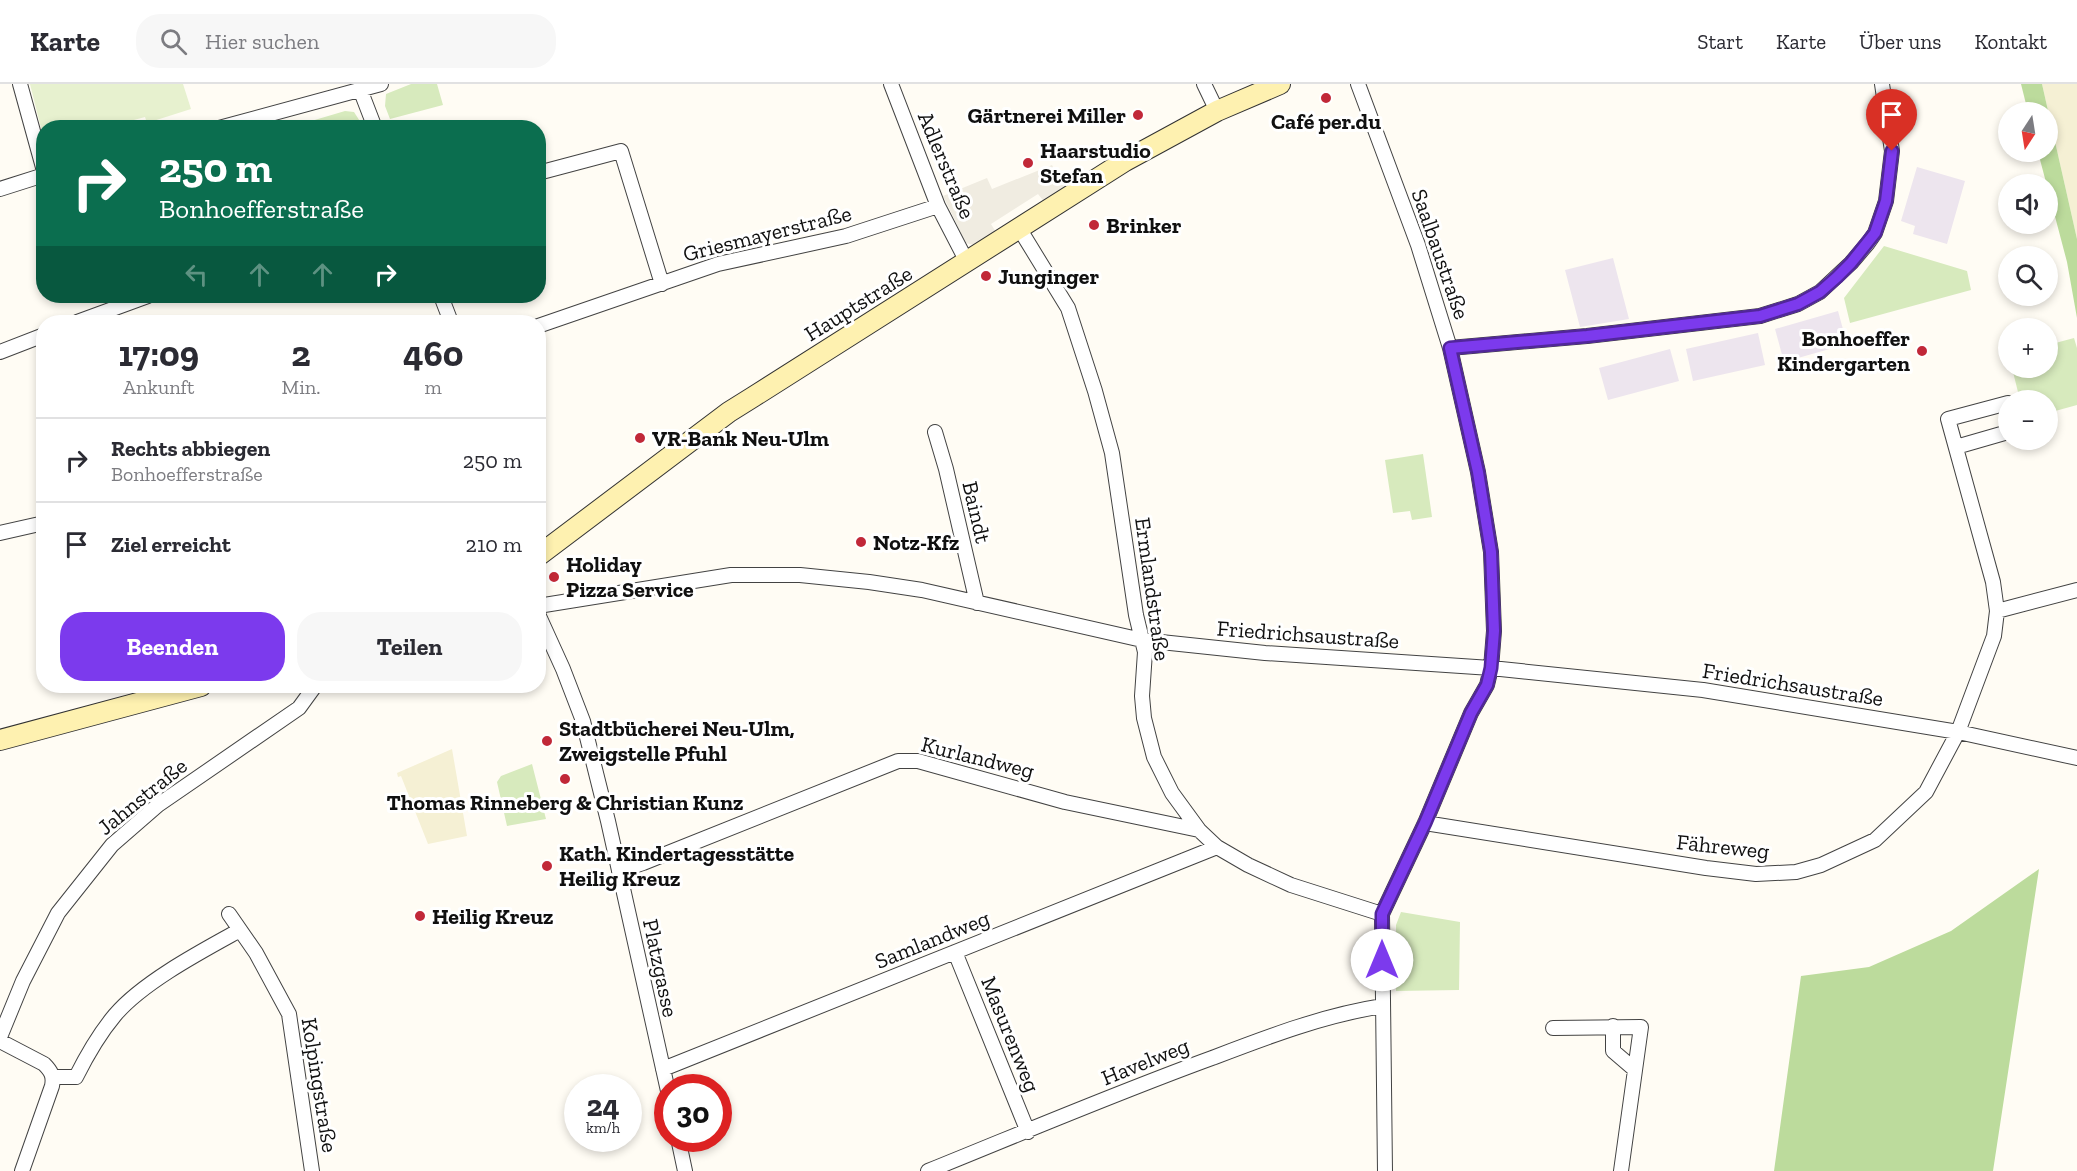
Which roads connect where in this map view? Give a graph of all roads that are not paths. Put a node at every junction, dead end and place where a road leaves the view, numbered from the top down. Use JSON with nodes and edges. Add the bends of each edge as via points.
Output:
{"nodes":[{"id":1,"x":20,"y":84,"type":"edge"},
{"id":2,"x":381,"y":84,"type":"edge"},
{"id":3,"x":891,"y":84,"type":"edge"},
{"id":4,"x":1204,"y":84,"type":"edge"},
{"id":5,"x":1280,"y":84,"type":"edge"},
{"id":6,"x":1358,"y":84,"type":"edge"},
{"id":7,"x":1882,"y":84,"type":"edge"},
{"id":8,"x":360,"y":89,"type":"junction"},
{"id":9,"x":1217,"y":111,"type":"junction"},
{"id":10,"x":248,"y":120,"type":"edge"},
{"id":11,"x":372,"y":120,"type":"edge"},
{"id":12,"x":36,"y":143,"type":"edge"},
{"id":13,"x":546,"y":170,"type":"edge"},
{"id":14,"x":36,"y":176,"type":"edge"},
{"id":15,"x":0,"y":189,"type":"edge"},
{"id":16,"x":938,"y":206,"type":"junction"},
{"id":17,"x":1019,"y":228,"type":"junction"},
{"id":18,"x":967,"y":262,"type":"junction"},
{"id":19,"x":662,"y":284,"type":"junction"},
{"id":20,"x":129,"y":303,"type":"edge"},
{"id":21,"x":96,"y":315,"type":"edge"},
{"id":22,"x":546,"y":323,"type":"edge"},
{"id":23,"x":36,"y":338,"type":"edge"},
{"id":24,"x":1450,"y":348,"type":"junction"},
{"id":25,"x":0,"y":352,"type":"edge"},
{"id":26,"x":1998,"y":406,"type":"edge"},
{"id":27,"x":935,"y":432,"type":"dead end"},
{"id":28,"x":1998,"y":435,"type":"edge"},
{"id":29,"x":1956,"y":447,"type":"junction"},
{"id":30,"x":36,"y":525,"type":"edge"},
{"id":31,"x":0,"y":533,"type":"edge"},
{"id":32,"x":546,"y":550,"type":"edge"},
{"id":33,"x":2077,"y":590,"type":"edge"},
{"id":34,"x":977,"y":603,"type":"junction"},
{"id":35,"x":546,"y":605,"type":"edge"},
{"id":36,"x":1997,"y":611,"type":"junction"},
{"id":37,"x":546,"y":633,"type":"edge"},
{"id":38,"x":1142,"y":640,"type":"junction"},
{"id":39,"x":1491,"y":668,"type":"junction"},
{"id":40,"x":175,"y":693,"type":"edge"},
{"id":41,"x":310,"y":693,"type":"edge"},
{"id":42,"x":1958,"y":732,"type":"junction"},
{"id":43,"x":0,"y":740,"type":"edge"},
{"id":44,"x":2077,"y":758,"type":"edge"},
{"id":45,"x":1425,"y":823,"type":"junction"},
{"id":46,"x":1199,"y":831,"type":"junction"},
{"id":47,"x":1217,"y":847,"type":"junction"},
{"id":48,"x":619,"y":871,"type":"junction"},
{"id":49,"x":229,"y":914,"type":"dead end"},
{"id":50,"x":1382,"y":914,"type":"junction"},
{"id":51,"x":240,"y":930,"type":"junction"},
{"id":52,"x":955,"y":952,"type":"junction"},
{"id":53,"x":1383,"y":1006,"type":"junction"},
{"id":54,"x":6,"y":1007,"type":"edge"},
{"id":55,"x":1613,"y":1026,"type":"junction"},
{"id":56,"x":1553,"y":1028,"type":"dead end"},
{"id":57,"x":0,"y":1039,"type":"edge"},
{"id":58,"x":663,"y":1069,"type":"junction"},
{"id":59,"x":1634,"y":1069,"type":"junction"},
{"id":60,"x":664,"y":1074,"type":"edge"},
{"id":61,"x":53,"y":1077,"type":"junction"},
{"id":62,"x":1028,"y":1132,"type":"junction"},
{"id":63,"x":681,"y":1152,"type":"edge"},
{"id":64,"x":22,"y":1171,"type":"edge"},
{"id":65,"x":312,"y":1171,"type":"edge"},
{"id":66,"x":685,"y":1171,"type":"edge"},
{"id":67,"x":927,"y":1171,"type":"edge"},
{"id":68,"x":1385,"y":1171,"type":"edge"},
{"id":69,"x":1621,"y":1171,"type":"edge"}],
"edges":[{"from":1,"to":12,"type":"street"},
{"from":2,"to":8,"type":"street"},
{"from":3,"to":16,"type":"street","name":"Adlerstraße"},
{"from":4,"to":9,"type":"street"},
{"from":5,"to":9,"type":"street","name":"Hauptstraße"},
{"from":6,"to":24,"type":"street","name":"Saalbaustraße","via":[[1418,245]]},
{"from":7,"to":24,"type":"street","via":[[1892,151],[1886,201],[1868,243],[1820,292],[1760,316]]},
{"from":8,"to":10,"type":"street"},
{"from":8,"to":11,"type":"street"},
{"from":9,"to":17,"type":"street","name":"Hauptstraße","via":[[1125,161]]},
{"from":13,"to":19,"type":"street","via":[[621,151]]},
{"from":14,"to":15,"type":"street"},
{"from":16,"to":18,"type":"street","name":"Adlerstraße"},
{"from":16,"to":19,"type":"street","name":"Griesmayerstraße","via":[[846,236],[718,264]]},
{"from":17,"to":18,"type":"street","name":"Hauptstraße"},
{"from":17,"to":38,"type":"street","name":"Ermlandstraße","via":[[1068,308],[1095,391],[1112,453]]},
{"from":18,"to":32,"type":"street","name":"Hauptstraße","via":[[729,412]]},
{"from":19,"to":22,"type":"street","name":"Griesmayerstraße"},
{"from":20,"to":21,"type":"street"},
{"from":23,"to":25,"type":"street"},
{"from":24,"to":39,"type":"street","name":"Saalbaustraße","via":[[1478,472],[1491,552]]},
{"from":26,"to":29,"type":"street","name":"Fähreweg","via":[[1948,419]]},
{"from":27,"to":34,"type":"street","name":"Baindt"},
{"from":28,"to":29,"type":"street"},
{"from":29,"to":36,"type":"street","name":"Fähreweg","via":[[1993,582]]},
{"from":30,"to":31,"type":"street"},
{"from":33,"to":36,"type":"street"},
{"from":34,"to":35,"type":"street","name":"Friedrichsaustraße","via":[[893,584],[770,574],[731,575]]},
{"from":34,"to":38,"type":"street","name":"Friedrichsaustraße"},
{"from":36,"to":42,"type":"street","name":"Fähreweg","via":[[1995,636]]},
{"from":37,"to":48,"type":"street","name":"Platzgasse","via":[[579,709]]},
{"from":38,"to":39,"type":"street","name":"Friedrichsaustraße","via":[[1265,653]]},
{"from":38,"to":46,"type":"street","name":"Ermlandstraße","via":[[1142,696],[1148,740],[1172,793]]},
{"from":39,"to":42,"type":"street","name":"Friedrichsaustraße","via":[[1703,690]]},
{"from":39,"to":45,"type":"street","name":"Saalbaustraße"},
{"from":40,"to":43,"type":"street"},
{"from":41,"to":54,"type":"street","name":"Jahnstraße","via":[[299,708],[158,805],[112,845],[58,913]]},
{"from":42,"to":44,"type":"street","name":"Friedrichsaustraße"},
{"from":42,"to":45,"type":"street","name":"Fähreweg","via":[[1926,792],[1875,840],[1796,872],[1756,874],[1706,868]]},
{"from":45,"to":50,"type":"street","name":"Saalbaustraße"},
{"from":46,"to":47,"type":"street","name":"Ermlandstraße"},
{"from":46,"to":48,"type":"street","name":"Kurlandweg","via":[[1065,802],[918,761],[898,761]]},
{"from":47,"to":50,"type":"street","name":"Ermlandstraße","via":[[1291,885]]},
{"from":47,"to":52,"type":"street","name":"Samlandweg"},
{"from":48,"to":58,"type":"street","name":"Platzgasse"},
{"from":49,"to":51,"type":"street","name":"Kolpingstraße"},
{"from":50,"to":53,"type":"street","name":"Saalbaustraße"},
{"from":51,"to":61,"type":"street","via":[[142,989],[102,1031],[76,1077]]},
{"from":51,"to":65,"type":"street","name":"Kolpingstraße","via":[[289,1014]]},
{"from":52,"to":58,"type":"street","name":"Samlandweg"},
{"from":52,"to":62,"type":"street","name":"Masurenweg"},
{"from":53,"to":62,"type":"street","name":"Havelweg","via":[[1356,1010],[1260,1040]]},
{"from":53,"to":68,"type":"street","name":"Saalbaustraße"},
{"from":54,"to":57,"type":"street","name":"Jahnstraße"},
{"from":55,"to":56,"type":"street"},
{"from":55,"to":59,"type":"street","via":[[1613,1051]]},
{"from":55,"to":59,"type":"street","via":[[1641,1027]]},
{"from":57,"to":61,"type":"street","via":[[44,1064]]},
{"from":58,"to":60,"type":"street","name":"Platzgasse"},
{"from":59,"to":69,"type":"street"},
{"from":61,"to":64,"type":"street"},
{"from":62,"to":67,"type":"street","name":"Havelweg"},
{"from":63,"to":66,"type":"street"}]}
